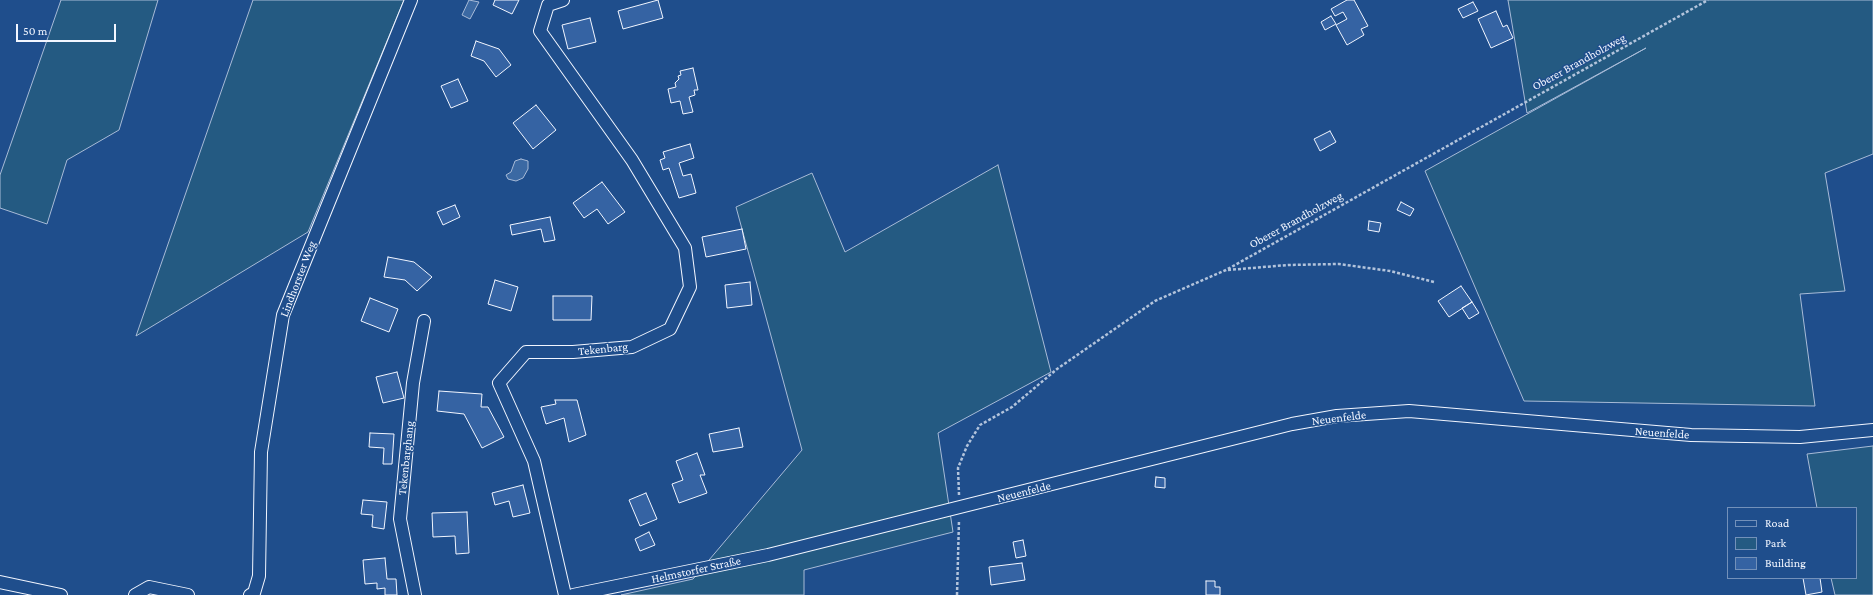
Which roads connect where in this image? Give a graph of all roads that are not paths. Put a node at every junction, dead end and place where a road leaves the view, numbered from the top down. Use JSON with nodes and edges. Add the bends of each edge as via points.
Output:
{"nodes":[{"id":1,"x":411,"y":0,"type":"edge"},
{"id":2,"x":563,"y":0,"type":"edge"},
{"id":3,"x":424,"y":321,"type":"dead end"},
{"id":4,"x":1873,"y":430,"type":"edge"},
{"id":5,"x":819,"y":543,"type":"joint"},
{"id":6,"x":0,"y":582,"type":"edge"},
{"id":7,"x":61,"y":595,"type":"edge"},
{"id":8,"x":135,"y":595,"type":"edge"},
{"id":9,"x":188,"y":595,"type":"edge"},
{"id":10,"x":250,"y":595,"type":"edge"},
{"id":11,"x":415,"y":595,"type":"edge"},
{"id":12,"x":565,"y":595,"type":"edge"},
{"id":13,"x":573,"y":595,"type":"edge"}],
"edges":[{"from":1,"to":10,"type":"street","name":"Lindhorster Weg","via":[[283,315],[261,452],[259,576],[254,593]]},
{"from":2,"to":12,"type":"street","name":"Tekenbarg","via":[[548,5],[540,31],[632,160],[685,248],[690,287],[670,330],[632,347],[573,352],[526,352],[499,383],[534,461]]},
{"from":3,"to":11,"type":"street","name":"Tekenbarghang","via":[[413,383],[400,519]]},
{"from":4,"to":5,"type":"street","name":"Neuenfelde","via":[[1800,437],[1691,435],[1409,411],[1337,416],[1292,424]]},
{"from":5,"to":13,"type":"street","name":"Helmstorfer Straße"},
{"from":6,"to":7,"type":"street"},
{"from":8,"to":9,"type":"street","via":[[149,588]]}]}
